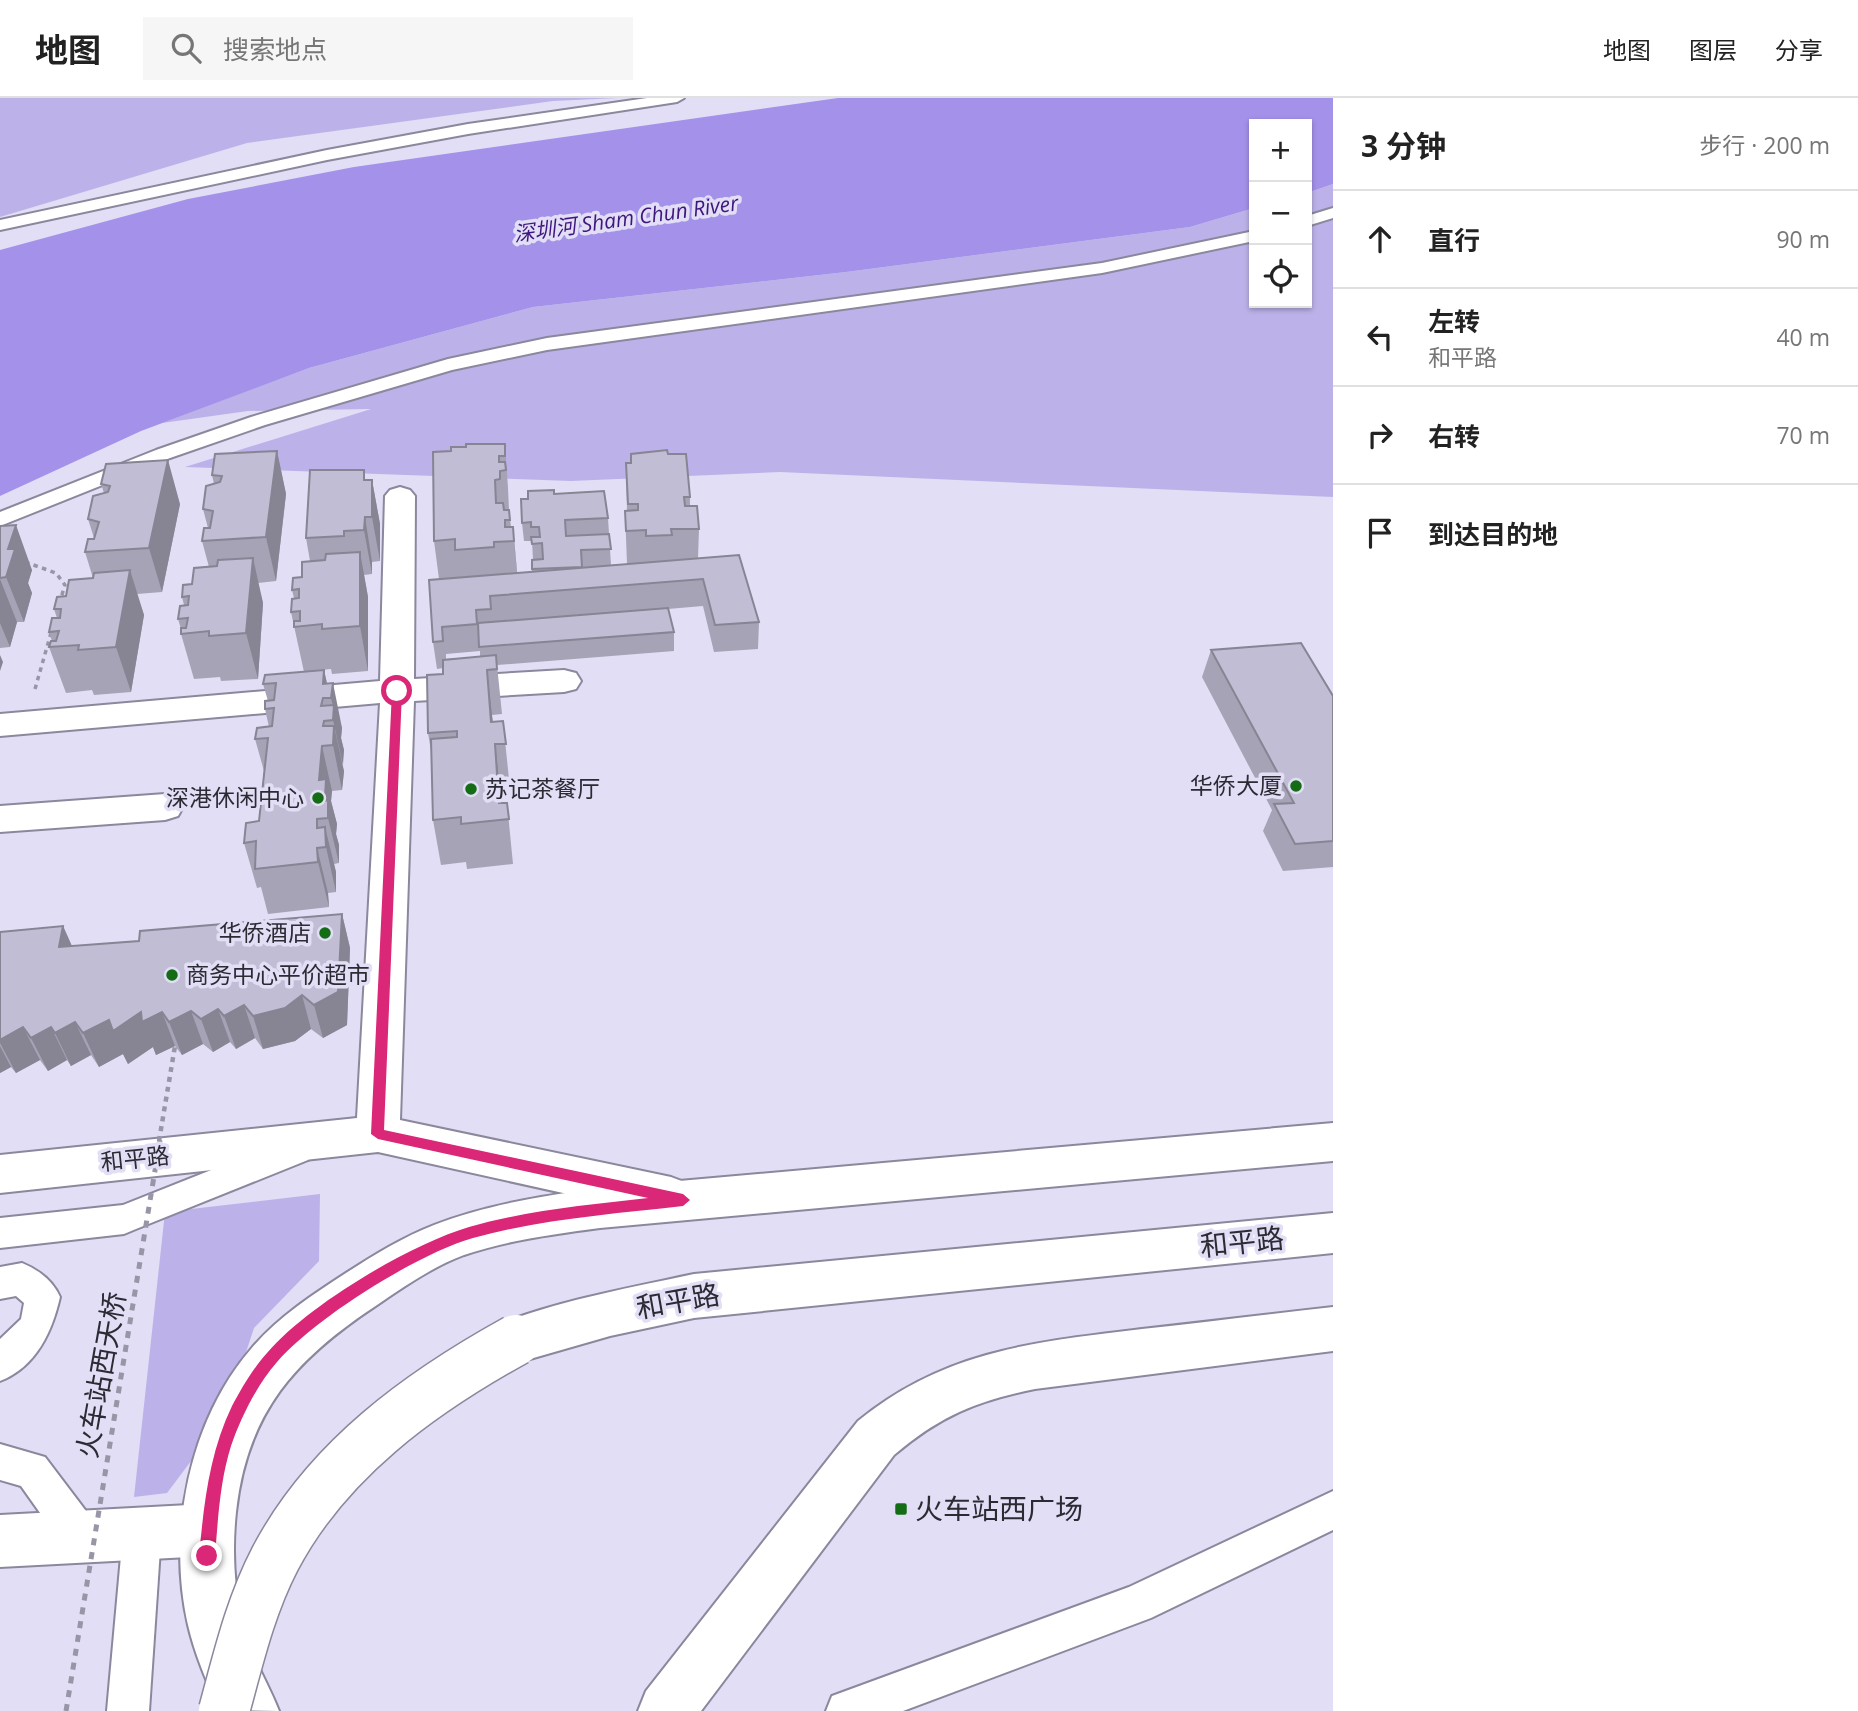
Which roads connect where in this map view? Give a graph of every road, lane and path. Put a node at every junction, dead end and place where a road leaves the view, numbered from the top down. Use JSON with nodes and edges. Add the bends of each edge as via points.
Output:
{"nodes":[{"id":1,"x":677,"y":98,"type":"edge"},
{"id":2,"x":1333,"y":213,"type":"edge"},
{"id":3,"x":1312,"y":220,"type":"edge"},
{"id":4,"x":0,"y":225,"type":"edge"},
{"id":5,"x":1249,"y":237,"type":"edge"},
{"id":6,"x":400,"y":496,"type":"dead end"},
{"id":7,"x":0,"y":520,"type":"edge"},
{"id":8,"x":21,"y":562,"type":"dead end"},
{"id":9,"x":57,"y":610,"type":"edge"},
{"id":10,"x":54,"y":623,"type":"edge"},
{"id":11,"x":564,"y":681,"type":"dead end"},
{"id":12,"x":397,"y":691,"type":"junction"},
{"id":13,"x":12,"y":724,"type":"edge"},
{"id":14,"x":165,"y":807,"type":"dead end"},
{"id":15,"x":0,"y":819,"type":"edge"},
{"id":16,"x":175,"y":1046,"type":"edge"},
{"id":17,"x":378,"y":1134,"type":"junction"},
{"id":18,"x":326,"y":1139,"type":"junction"},
{"id":19,"x":1333,"y":1142,"type":"edge"},
{"id":20,"x":0,"y":1174,"type":"edge"},
{"id":21,"x":683,"y":1200,"type":"junction"},
{"id":22,"x":0,"y":1233,"type":"edge"},
{"id":23,"x":1333,"y":1233,"type":"edge"},
{"id":24,"x":0,"y":1283,"type":"edge"},
{"id":25,"x":1333,"y":1329,"type":"edge"},
{"id":26,"x":0,"y":1364,"type":"edge"},
{"id":27,"x":0,"y":1462,"type":"edge"},
{"id":28,"x":1333,"y":1510,"type":"edge"},
{"id":29,"x":208,"y":1530,"type":"junction"},
{"id":30,"x":142,"y":1534,"type":"junction"},
{"id":31,"x":81,"y":1537,"type":"junction"},
{"id":32,"x":0,"y":1541,"type":"edge"},
{"id":33,"x":66,"y":1711,"type":"edge"},
{"id":34,"x":128,"y":1711,"type":"edge"},
{"id":35,"x":224,"y":1711,"type":"edge"},
{"id":36,"x":251,"y":1711,"type":"edge"},
{"id":37,"x":666,"y":1711,"type":"edge"},
{"id":38,"x":847,"y":1711,"type":"edge"}],
"edges":[{"from":1,"to":4,"type":"lane","via":[[352,150]]},
{"from":2,"to":3,"type":"lane"},
{"from":5,"to":7,"type":"lane","via":[[1102,268],[547,344],[448,365],[246,425]]},
{"from":6,"to":12,"type":"street"},
{"from":8,"to":9,"type":"path","via":[[56,573],[65,585]]},
{"from":10,"to":13,"type":"path"},
{"from":11,"to":12,"type":"street"},
{"from":12,"to":13,"type":"street"},
{"from":12,"to":17,"type":"street"},
{"from":14,"to":15,"type":"street"},
{"from":16,"to":33,"type":"path","name":"火车站西天桥","bridge":true},
{"from":17,"to":18,"type":"street","name":"和平路"},
{"from":17,"to":21,"type":"street","name":"和平路"},
{"from":18,"to":20,"type":"street","name":"和平路"},
{"from":18,"to":22,"type":"lane","via":[[124,1219]]},
{"from":19,"to":21,"type":"street"},
{"from":21,"to":29,"type":"street","via":[[546,1215],[469,1233],[407,1259],[320,1316],[272,1357],[238,1410],[218,1466]]},
{"from":23,"to":35,"type":"street","name":"和平路","bridge":true,"via":[[695,1296],[516,1340],[453,1374],[390,1419],[333,1476],[285,1541],[251,1616]]},
{"from":24,"to":26,"type":"lane","via":[[22,1279],[43,1297],[36,1327]]},
{"from":25,"to":37,"type":"street","via":[[1031,1366],[971,1380],[915,1404],[876,1438]]},
{"from":27,"to":31,"type":"lane","via":[[32,1470]]},
{"from":28,"to":38,"type":"lane","via":[[1137,1604]]},
{"from":29,"to":30,"type":"street"},
{"from":29,"to":36,"type":"street","via":[[208,1580],[217,1635],[236,1688]]},
{"from":30,"to":31,"type":"street"},
{"from":30,"to":34,"type":"lane"},
{"from":31,"to":32,"type":"street"}]}
